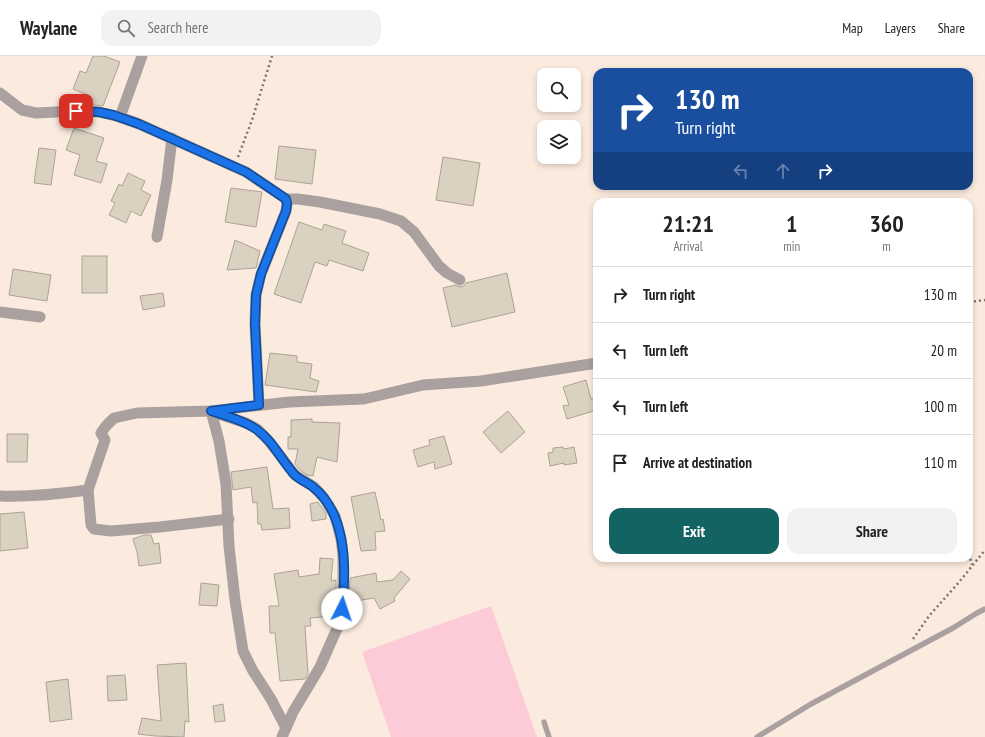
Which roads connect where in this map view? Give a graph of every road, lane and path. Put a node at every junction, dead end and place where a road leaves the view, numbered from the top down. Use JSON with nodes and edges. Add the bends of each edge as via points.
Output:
{"nodes":[{"id":1,"x":142,"y":56,"type":"edge"},
{"id":2,"x":272,"y":56,"type":"edge"},
{"id":3,"x":0,"y":93,"type":"edge"},
{"id":4,"x":120,"y":117,"type":"junction"},
{"id":5,"x":172,"y":138,"type":"junction"},
{"id":6,"x":235,"y":167,"type":"junction"},
{"id":7,"x":286,"y":199,"type":"junction"},
{"id":8,"x":157,"y":237,"type":"dead end"},
{"id":9,"x":460,"y":280,"type":"dead end"},
{"id":10,"x":985,"y":300,"type":"edge"},
{"id":11,"x":973,"y":302,"type":"edge"},
{"id":12,"x":0,"y":312,"type":"edge"},
{"id":13,"x":40,"y":317,"type":"dead end"},
{"id":14,"x":593,"y":364,"type":"edge"},
{"id":15,"x":259,"y":405,"type":"junction"},
{"id":16,"x":211,"y":411,"type":"junction"},
{"id":17,"x":88,"y":490,"type":"junction"},
{"id":18,"x":0,"y":496,"type":"edge"},
{"id":19,"x":229,"y":519,"type":"junction"},
{"id":20,"x":985,"y":550,"type":"edge"},
{"id":21,"x":971,"y":562,"type":"edge"},
{"id":22,"x":972,"y":565,"type":"junction"},
{"id":23,"x":985,"y":609,"type":"edge"},
{"id":24,"x":908,"y":652,"type":"junction"},
{"id":25,"x":544,"y":722,"type":"dead end"},
{"id":26,"x":284,"y":733,"type":"edge"},
{"id":27,"x":549,"y":737,"type":"edge"},
{"id":28,"x":757,"y":737,"type":"edge"}],
"edges":[{"from":1,"to":4,"type":"street"},
{"from":2,"to":6,"type":"path"},
{"from":3,"to":4,"type":"street","via":[[22,110],[36,113],[99,112]]},
{"from":4,"to":5,"type":"street"},
{"from":5,"to":6,"type":"street"},
{"from":5,"to":8,"type":"street"},
{"from":6,"to":7,"type":"street"},
{"from":7,"to":9,"type":"street","via":[[320,202],[374,212],[401,221],[414,232],[439,266]]},
{"from":7,"to":15,"type":"street","via":[[286,211],[261,274],[256,295]]},
{"from":10,"to":11,"type":"path"},
{"from":12,"to":13,"type":"street"},
{"from":14,"to":15,"type":"street","via":[[481,381],[423,385],[364,399]]},
{"from":15,"to":16,"type":"street"},
{"from":16,"to":17,"type":"street","via":[[137,413],[114,418],[101,433],[104,440]]},
{"from":16,"to":19,"type":"street","via":[[219,441]]},
{"from":16,"to":26,"type":"street","via":[[257,429],[295,476],[314,487],[324,498],[335,516],[340,532],[343,596],[339,624],[320,667],[296,706]]},
{"from":17,"to":18,"type":"street"},
{"from":17,"to":19,"type":"street","via":[[91,525],[94,529],[111,531]]},
{"from":19,"to":26,"type":"street","via":[[234,600],[243,651],[272,699]]},
{"from":20,"to":22,"type":"path"},
{"from":21,"to":22,"type":"path"},
{"from":22,"to":24,"type":"path","via":[[920,627]]},
{"from":23,"to":24,"type":"lane"},
{"from":24,"to":28,"type":"lane","via":[[810,704]]},
{"from":25,"to":27,"type":"lane"}]}
